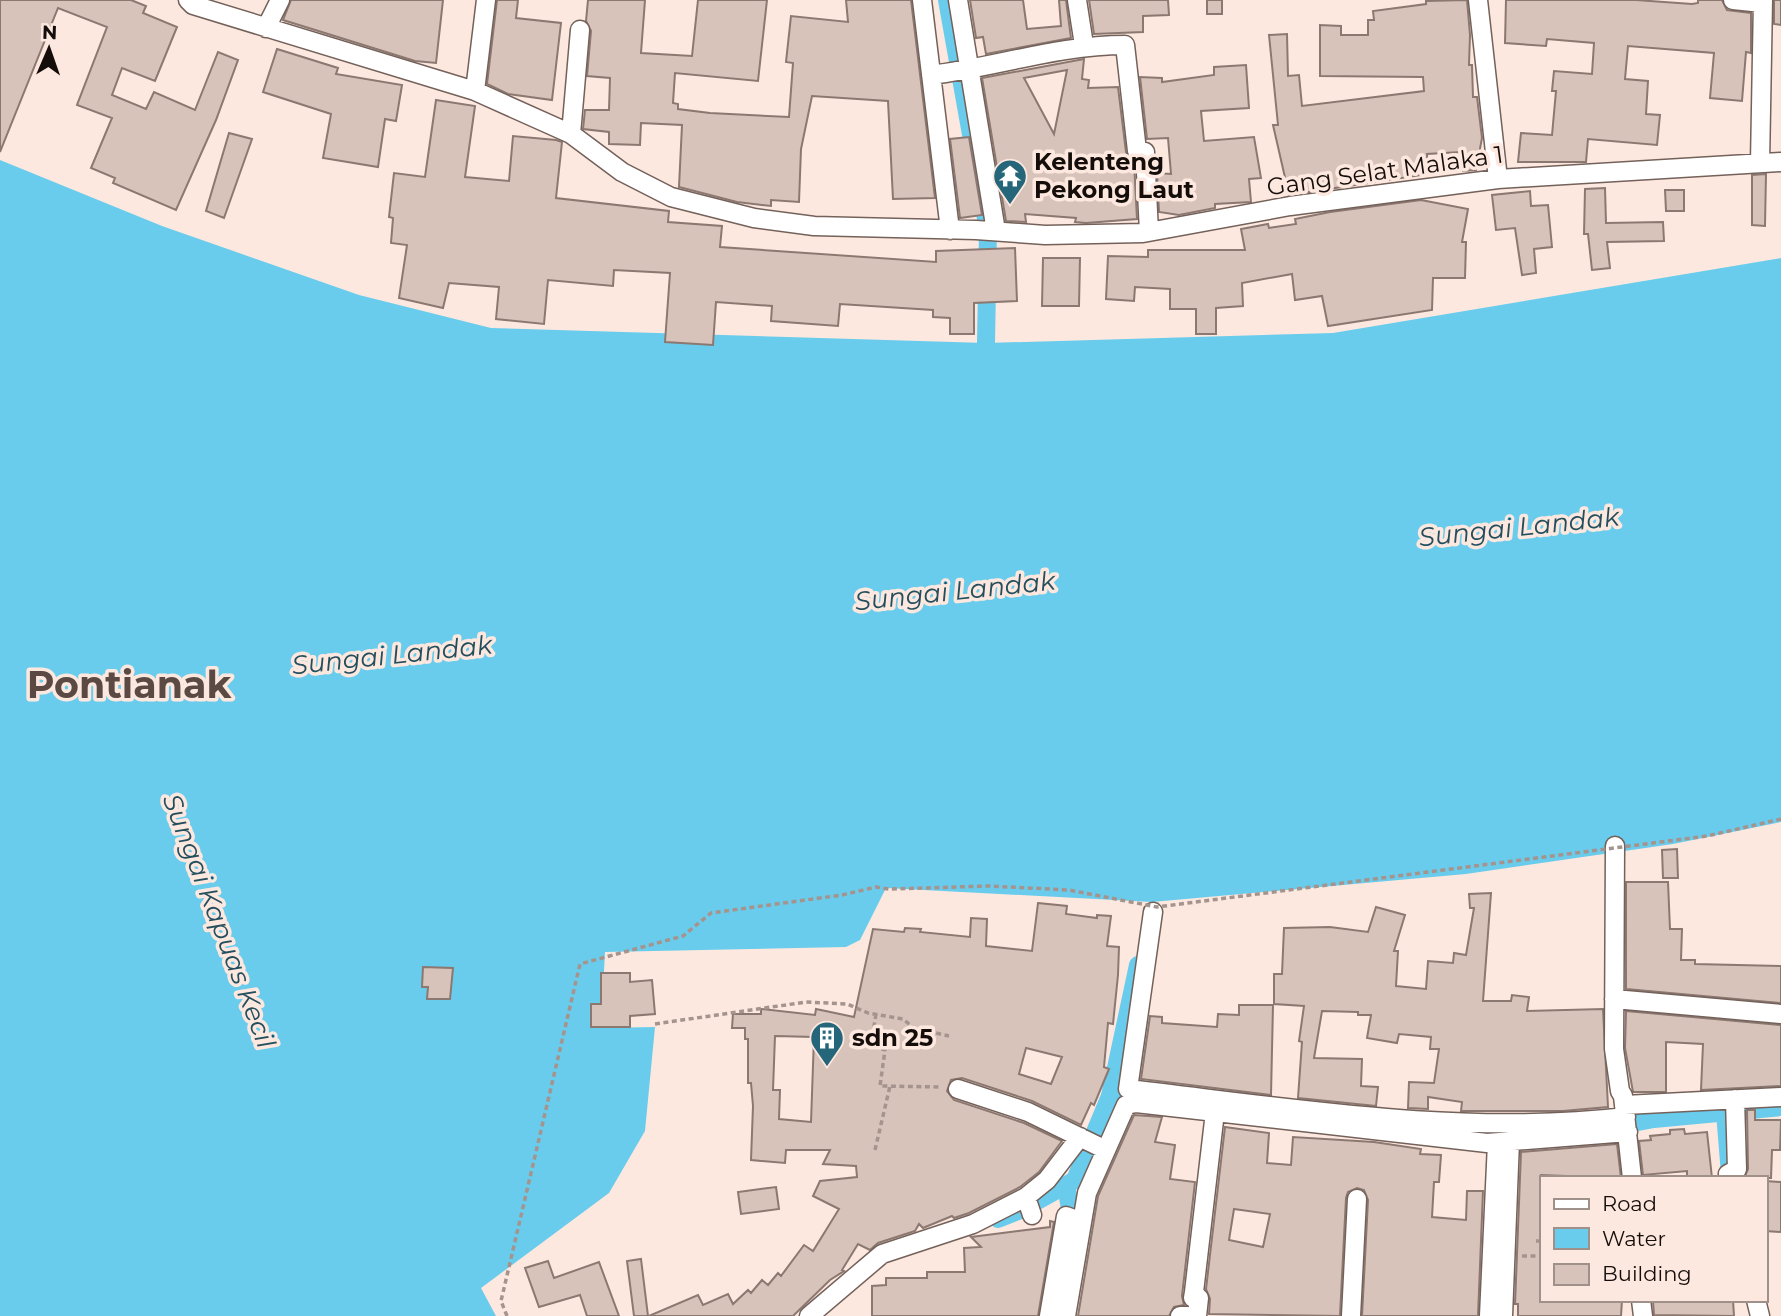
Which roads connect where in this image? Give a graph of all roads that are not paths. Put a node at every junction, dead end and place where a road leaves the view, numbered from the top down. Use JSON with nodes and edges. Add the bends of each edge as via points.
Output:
{"nodes":[{"id":1,"x":188,"y":0,"type":"edge"},
{"id":2,"x":280,"y":0,"type":"edge"},
{"id":3,"x":486,"y":0,"type":"edge"},
{"id":4,"x":922,"y":0,"type":"edge"},
{"id":5,"x":958,"y":0,"type":"edge"},
{"id":6,"x":1077,"y":0,"type":"edge"},
{"id":7,"x":1478,"y":0,"type":"edge"},
{"id":8,"x":1733,"y":0,"type":"edge"},
{"id":9,"x":1762,"y":1,"type":"edge"},
{"id":10,"x":266,"y":28,"type":"junction"},
{"id":11,"x":580,"y":30,"type":"dead end"},
{"id":12,"x":1084,"y":46,"type":"junction"},
{"id":13,"x":970,"y":71,"type":"junction"},
{"id":14,"x":931,"y":75,"type":"junction"},
{"id":15,"x":475,"y":92,"type":"junction"},
{"id":16,"x":571,"y":134,"type":"junction"},
{"id":17,"x":1781,"y":162,"type":"edge"},
{"id":18,"x":1760,"y":163,"type":"junction"},
{"id":19,"x":1497,"y":179,"type":"junction"},
{"id":20,"x":950,"y":230,"type":"junction"},
{"id":21,"x":996,"y":231,"type":"junction"},
{"id":22,"x":1149,"y":232,"type":"junction"},
{"id":23,"x":1615,"y":846,"type":"dead end"},
{"id":24,"x":1153,"y":912,"type":"dead end"},
{"id":25,"x":1614,"y":999,"type":"junction"},
{"id":26,"x":1781,"y":1014,"type":"edge"},
{"id":27,"x":958,"y":1089,"type":"road end"},
{"id":28,"x":1127,"y":1097,"type":"junction"},
{"id":29,"x":1781,"y":1097,"type":"edge"},
{"id":30,"x":1735,"y":1099,"type":"junction"},
{"id":31,"x":1215,"y":1112,"type":"junction"},
{"id":32,"x":1284,"y":1114,"type":"junction"},
{"id":33,"x":1627,"y":1120,"type":"junction"},
{"id":34,"x":1390,"y":1125,"type":"junction"},
{"id":35,"x":1583,"y":1129,"type":"junction"},
{"id":36,"x":1080,"y":1138,"type":"junction"},
{"id":37,"x":1505,"y":1142,"type":"junction"},
{"id":38,"x":1106,"y":1150,"type":"junction"},
{"id":39,"x":1632,"y":1176,"type":"edge"},
{"id":40,"x":1728,"y":1176,"type":"edge"},
{"id":41,"x":1026,"y":1197,"type":"junction"},
{"id":42,"x":1357,"y":1199,"type":"dead end"},
{"id":43,"x":1032,"y":1215,"type":"dead end"},
{"id":44,"x":1074,"y":1219,"type":"junction"},
{"id":45,"x":809,"y":1316,"type":"edge"},
{"id":46,"x":1049,"y":1316,"type":"edge"},
{"id":47,"x":1066,"y":1316,"type":"edge"},
{"id":48,"x":1180,"y":1316,"type":"edge"},
{"id":49,"x":1188,"y":1316,"type":"edge"},
{"id":50,"x":1197,"y":1316,"type":"edge"},
{"id":51,"x":1351,"y":1316,"type":"edge"},
{"id":52,"x":1489,"y":1316,"type":"edge"},
{"id":53,"x":1503,"y":1316,"type":"edge"}],
"edges":[{"from":1,"to":10,"type":"street","name":"Gang Selat Malaka 1"},
{"from":2,"to":10,"type":"street"},
{"from":3,"to":15,"type":"street"},
{"from":4,"to":14,"type":"street"},
{"from":5,"to":13,"type":"street"},
{"from":6,"to":12,"type":"street"},
{"from":7,"to":19,"type":"street"},
{"from":8,"to":9,"type":"street"},
{"from":9,"to":18,"type":"street"},
{"from":10,"to":15,"type":"street","name":"Gang Selat Malaka 1"},
{"from":11,"to":16,"type":"street"},
{"from":12,"to":13,"type":"street"},
{"from":12,"to":22,"type":"street","via":[[1125,46],[1137,151],[1145,152]]},
{"from":13,"to":14,"type":"street"},
{"from":13,"to":21,"type":"street"},
{"from":14,"to":20,"type":"street"},
{"from":15,"to":16,"type":"street","name":"Gang Selat Malaka 1"},
{"from":16,"to":20,"type":"street","name":"Gang Selat Malaka 1","via":[[622,172],[696,205],[814,226]]},
{"from":17,"to":18,"type":"street","name":"Gang Selat Malaka 1"},
{"from":18,"to":19,"type":"street","name":"Gang Selat Malaka 1"},
{"from":19,"to":22,"type":"street","name":"Gang Selat Malaka 1","via":[[1290,205]]},
{"from":20,"to":21,"type":"street","name":"Gang Selat Malaka 1"},
{"from":21,"to":22,"type":"street","name":"Gang Selat Malaka 1","via":[[1094,236]]},
{"from":23,"to":25,"type":"street"},
{"from":24,"to":28,"type":"street"},
{"from":25,"to":26,"type":"street"},
{"from":25,"to":33,"type":"street","via":[[1614,1049]]},
{"from":27,"to":36,"type":"street","via":[[1028,1112]]},
{"from":28,"to":31,"type":"street","via":[[1136,1103]]},
{"from":28,"to":32,"type":"street"},
{"from":28,"to":38,"type":"street"},
{"from":29,"to":30,"type":"street"},
{"from":30,"to":33,"type":"street"},
{"from":30,"to":40,"type":"street","via":[[1737,1169]]},
{"from":31,"to":32,"type":"street"},
{"from":31,"to":50,"type":"street","via":[[1193,1298],[1199,1298]]},
{"from":32,"to":34,"type":"street"},
{"from":33,"to":35,"type":"street"},
{"from":33,"to":39,"type":"street"},
{"from":34,"to":35,"type":"street"},
{"from":34,"to":37,"type":"street"},
{"from":35,"to":37,"type":"street"},
{"from":36,"to":38,"type":"street"},
{"from":36,"to":41,"type":"street","via":[[1047,1180]]},
{"from":37,"to":52,"type":"street"},
{"from":37,"to":53,"type":"street"},
{"from":38,"to":44,"type":"street"},
{"from":41,"to":43,"type":"street"},
{"from":41,"to":45,"type":"street","via":[[973,1224],[882,1254]]},
{"from":42,"to":51,"type":"street"},
{"from":44,"to":46,"type":"street"},
{"from":44,"to":47,"type":"street"},
{"from":48,"to":49,"type":"street"}]}
